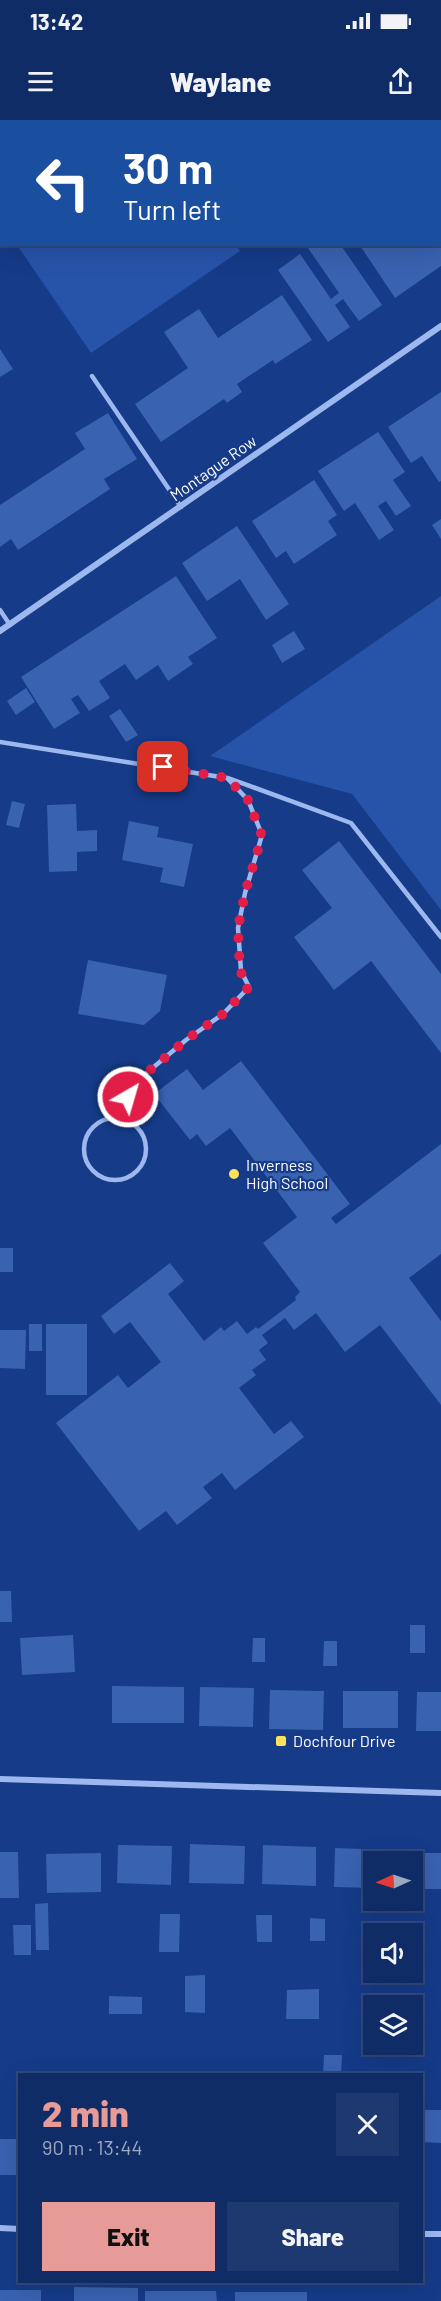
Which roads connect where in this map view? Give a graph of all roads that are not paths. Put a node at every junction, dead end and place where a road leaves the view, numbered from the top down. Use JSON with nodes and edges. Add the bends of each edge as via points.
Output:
{"nodes":[{"id":1,"x":441,"y":326,"type":"edge"},
{"id":2,"x":92,"y":376,"type":"dead end"},
{"id":3,"x":182,"y":507,"type":"junction"},
{"id":4,"x":0,"y":610,"type":"edge"},
{"id":5,"x":10,"y":625,"type":"junction"},
{"id":6,"x":0,"y":631,"type":"edge"},
{"id":7,"x":0,"y":742,"type":"edge"},
{"id":8,"x":227,"y":778,"type":"junction"},
{"id":9,"x":441,"y":937,"type":"edge"},
{"id":10,"x":120,"y":1118,"type":"junction"},
{"id":11,"x":0,"y":1779,"type":"edge"},
{"id":12,"x":441,"y":1793,"type":"edge"},
{"id":13,"x":0,"y":2228,"type":"edge"},
{"id":14,"x":18,"y":2229,"type":"edge"},
{"id":15,"x":423,"y":2234,"type":"edge"},
{"id":16,"x":441,"y":2234,"type":"edge"}],
"edges":[{"from":1,"to":3,"type":"street","name":"Montague Row"},
{"from":2,"to":3,"type":"lane"},
{"from":3,"to":5,"type":"street","name":"Montague Row"},
{"from":4,"to":5,"type":"lane"},
{"from":5,"to":6,"type":"street","name":"Montague Row"},
{"from":7,"to":8,"type":"lane"},
{"from":8,"to":9,"type":"lane","via":[[351,823]]},
{"from":8,"to":10,"type":"lane","via":[[248,800],[262,836],[238,928],[240,971],[249,987],[223,1014],[143,1076],[128,1097]]},
{"from":10,"to":10,"type":"lane","via":[[138,1127],[144,1136],[146,1155],[137,1173],[118,1181],[108,1180],[90,1168],[84,1148],[86,1138],[100,1122]]},
{"from":11,"to":12,"type":"street"},
{"from":13,"to":14,"type":"street"},
{"from":15,"to":16,"type":"street"}]}
